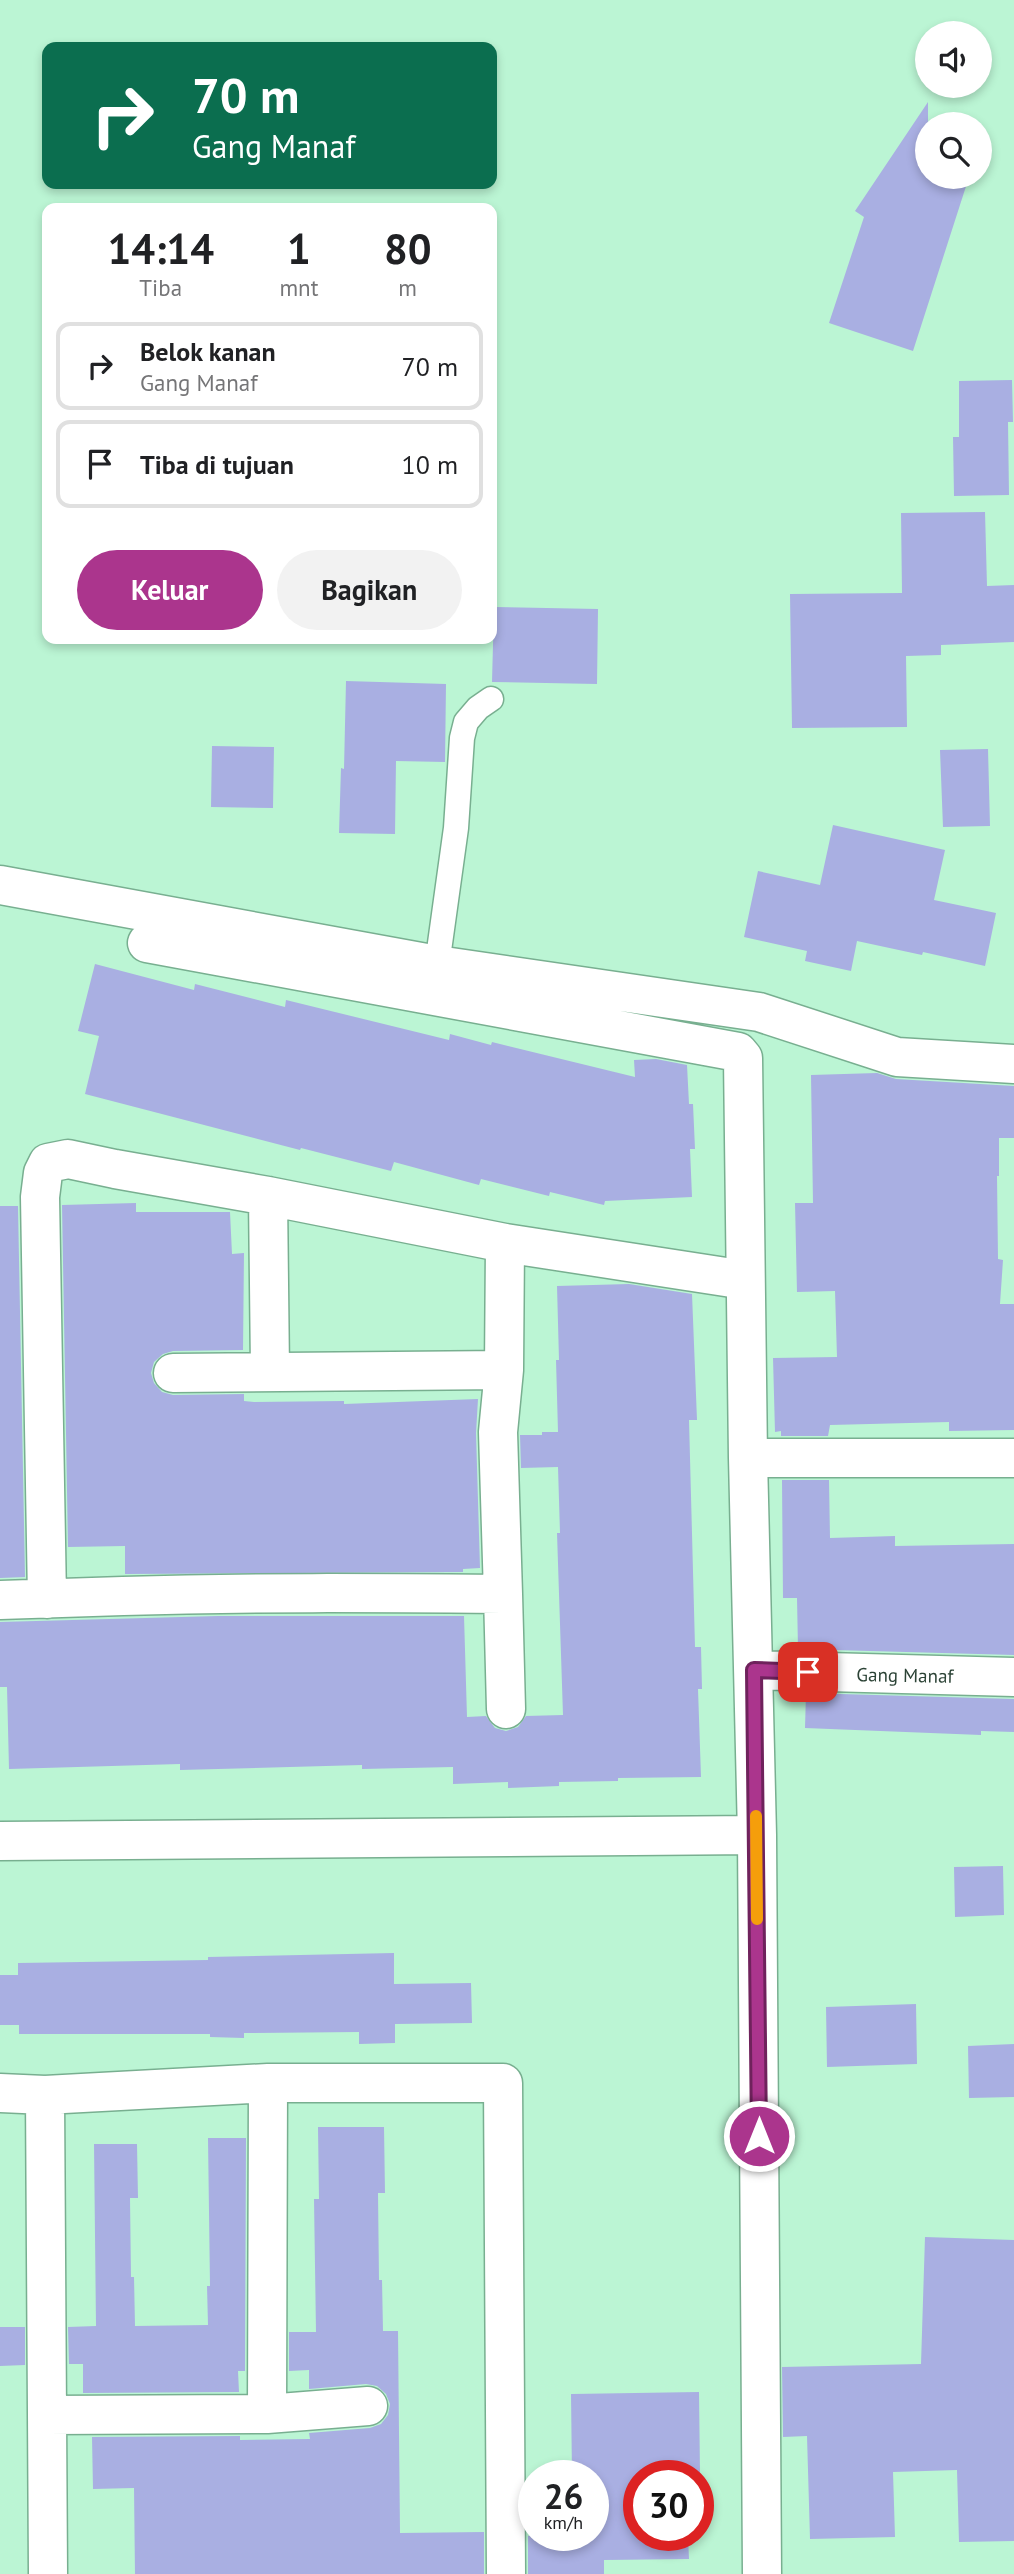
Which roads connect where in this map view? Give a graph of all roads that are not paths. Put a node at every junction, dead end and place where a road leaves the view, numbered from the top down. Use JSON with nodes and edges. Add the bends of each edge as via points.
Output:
{"nodes":[{"id":1,"x":491,"y":699,"type":"dead end"},
{"id":2,"x":0,"y":885,"type":"edge"},
{"id":3,"x":147,"y":943,"type":"dead end"},
{"id":4,"x":437,"y":965,"type":"junction"},
{"id":5,"x":1014,"y":1064,"type":"edge"},
{"id":6,"x":268,"y":1196,"type":"junction"},
{"id":7,"x":505,"y":1243,"type":"junction"},
{"id":8,"x":745,"y":1280,"type":"junction"},
{"id":9,"x":504,"y":1370,"type":"junction"},
{"id":10,"x":270,"y":1371,"type":"junction"},
{"id":11,"x":173,"y":1373,"type":"dead end"},
{"id":12,"x":748,"y":1458,"type":"junction"},
{"id":13,"x":1014,"y":1458,"type":"edge"},
{"id":14,"x":503,"y":1594,"type":"junction"},
{"id":15,"x":47,"y":1599,"type":"junction"},
{"id":16,"x":0,"y":1600,"type":"edge"},
{"id":17,"x":754,"y":1670,"type":"junction"},
{"id":18,"x":1014,"y":1677,"type":"edge"},
{"id":19,"x":506,"y":1709,"type":"dead end"},
{"id":20,"x":757,"y":1835,"type":"junction"},
{"id":21,"x":0,"y":1841,"type":"edge"},
{"id":22,"x":268,"y":2083,"type":"junction"},
{"id":23,"x":0,"y":2093,"type":"edge"},
{"id":24,"x":46,"y":2095,"type":"junction"},
{"id":25,"x":368,"y":2406,"type":"dead end"},
{"id":26,"x":267,"y":2414,"type":"junction"},
{"id":27,"x":47,"y":2415,"type":"junction"},
{"id":28,"x":48,"y":2574,"type":"edge"},
{"id":29,"x":506,"y":2574,"type":"edge"},
{"id":30,"x":762,"y":2574,"type":"edge"}],
"edges":[{"from":1,"to":4,"type":"lane","via":[[466,722],[461,738],[456,828]]},
{"from":2,"to":4,"type":"street"},
{"from":3,"to":8,"type":"street","via":[[738,1052],[743,1058]]},
{"from":4,"to":5,"type":"street","via":[[758,1012],[897,1057]]},
{"from":6,"to":7,"type":"street"},
{"from":6,"to":10,"type":"street"},
{"from":6,"to":15,"type":"street","via":[[68,1158],[48,1163],[40,1197]]},
{"from":7,"to":8,"type":"street"},
{"from":7,"to":9,"type":"street"},
{"from":8,"to":12,"type":"street"},
{"from":9,"to":10,"type":"street"},
{"from":9,"to":14,"type":"street","via":[[498,1432]]},
{"from":10,"to":11,"type":"street"},
{"from":12,"to":13,"type":"street"},
{"from":12,"to":17,"type":"street"},
{"from":14,"to":15,"type":"street"},
{"from":14,"to":19,"type":"street"},
{"from":15,"to":16,"type":"street"},
{"from":17,"to":18,"type":"street","name":"Gang Manaf"},
{"from":17,"to":20,"type":"street"},
{"from":20,"to":21,"type":"street"},
{"from":20,"to":30,"type":"street"},
{"from":22,"to":24,"type":"street"},
{"from":22,"to":26,"type":"street"},
{"from":22,"to":29,"type":"street","via":[[503,2083]]},
{"from":23,"to":24,"type":"street"},
{"from":24,"to":27,"type":"street"},
{"from":25,"to":26,"type":"street"},
{"from":26,"to":27,"type":"street"},
{"from":27,"to":28,"type":"street"}]}
